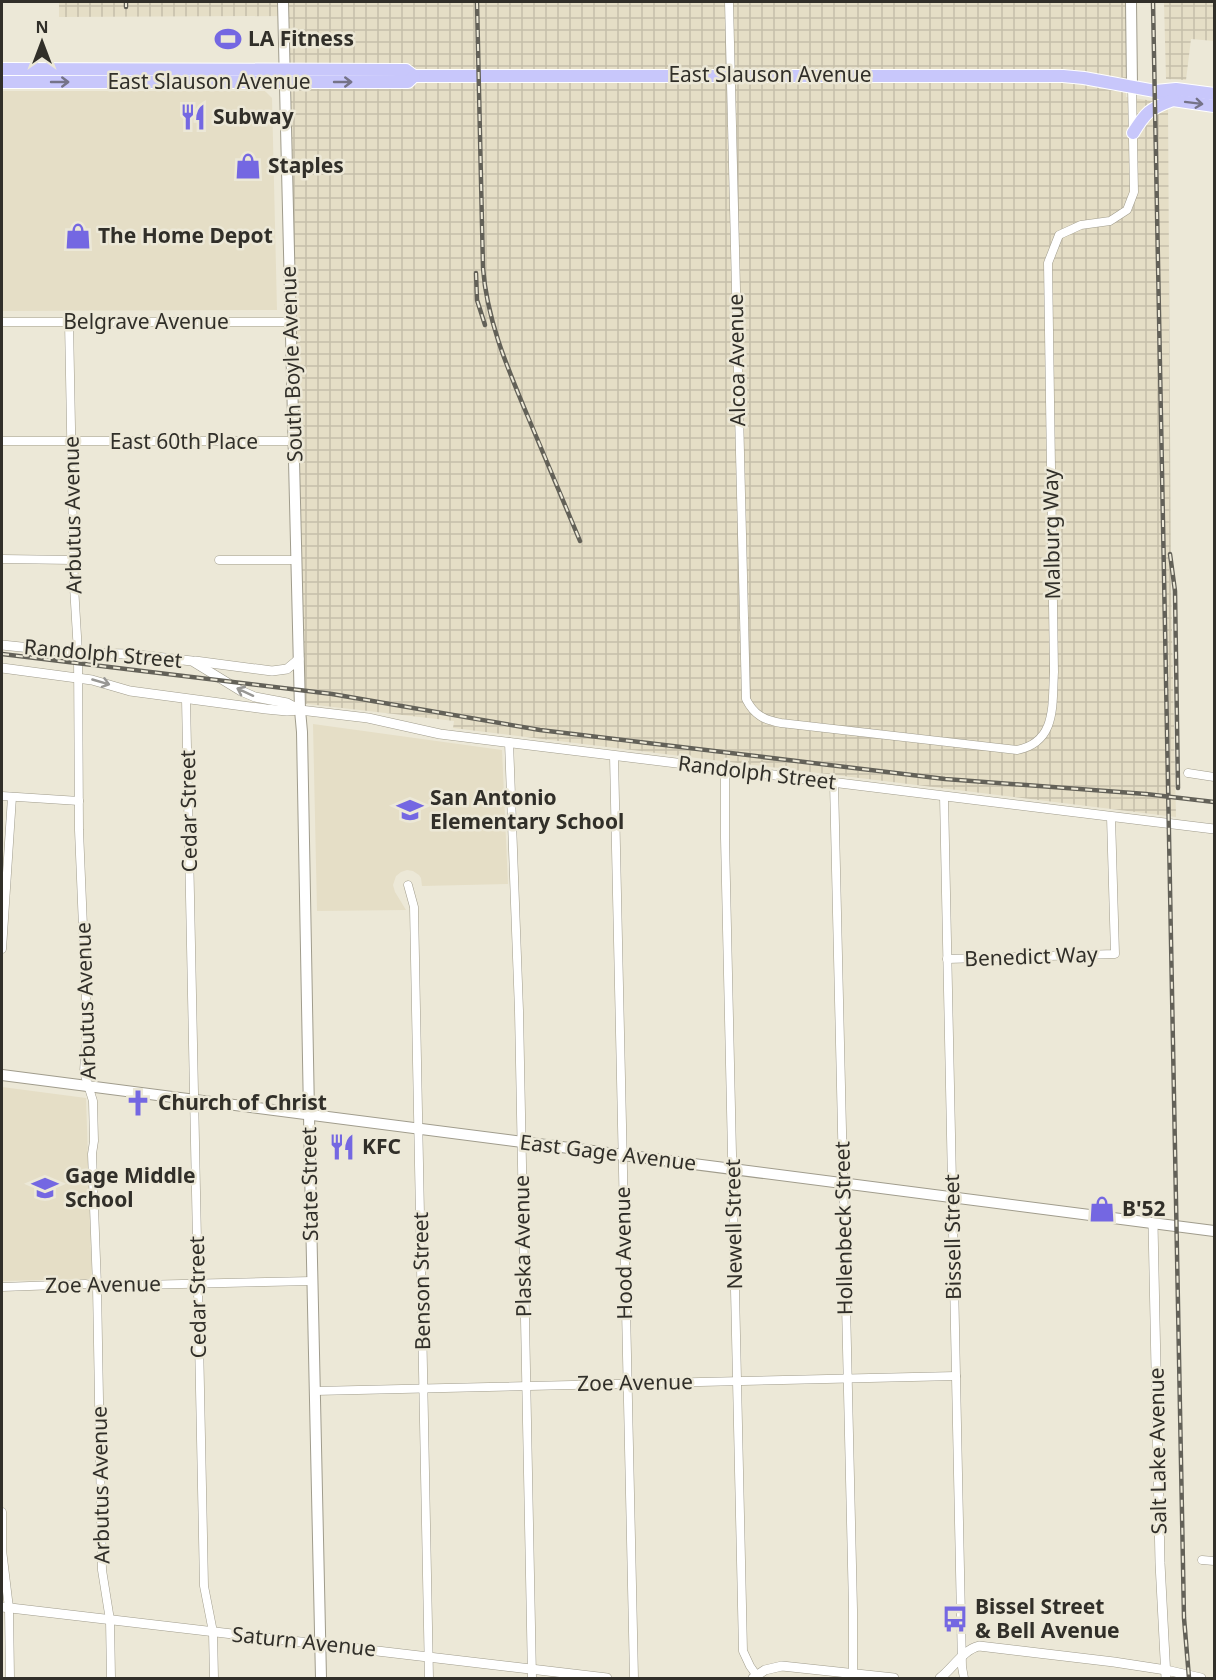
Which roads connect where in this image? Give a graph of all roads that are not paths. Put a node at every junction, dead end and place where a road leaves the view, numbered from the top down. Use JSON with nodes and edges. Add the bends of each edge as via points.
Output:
{"nodes":[{"id":1,"x":283,"y":2,"type":"edge"},
{"id":2,"x":729,"y":2,"type":"edge"},
{"id":3,"x":1131,"y":2,"type":"edge"},
{"id":4,"x":2,"y":69,"type":"edge"},
{"id":5,"x":730,"y":75,"type":"junction"},
{"id":6,"x":284,"y":76,"type":"junction"},
{"id":7,"x":2,"y":82,"type":"edge"},
{"id":8,"x":1129,"y":86,"type":"junction"},
{"id":9,"x":1155,"y":91,"type":"junction"},
{"id":10,"x":1215,"y":94,"type":"edge"},
{"id":11,"x":1173,"y":100,"type":"junction"},
{"id":12,"x":1215,"y":106,"type":"edge"},
{"id":13,"x":1133,"y":133,"type":"junction"},
{"id":14,"x":2,"y":322,"type":"edge"},
{"id":15,"x":69,"y":322,"type":"junction"},
{"id":16,"x":290,"y":322,"type":"junction"},
{"id":17,"x":2,"y":441,"type":"edge"},
{"id":18,"x":294,"y":441,"type":"junction"},
{"id":19,"x":71,"y":442,"type":"junction"},
{"id":20,"x":2,"y":560,"type":"edge"},
{"id":21,"x":74,"y":560,"type":"junction"},
{"id":22,"x":219,"y":560,"type":"dead end"},
{"id":23,"x":296,"y":560,"type":"junction"},
{"id":24,"x":2,"y":645,"type":"edge"},
{"id":25,"x":78,"y":653,"type":"junction"},
{"id":26,"x":299,"y":659,"type":"junction"},
{"id":27,"x":192,"y":661,"type":"junction"},
{"id":28,"x":2,"y":668,"type":"edge"},
{"id":29,"x":77,"y":677,"type":"junction"},
{"id":30,"x":300,"y":690,"type":"joint"},
{"id":31,"x":186,"y":699,"type":"junction"},
{"id":32,"x":300,"y":710,"type":"junction"},
{"id":33,"x":756,"y":715,"type":"joint"},
{"id":34,"x":509,"y":741,"type":"junction"},
{"id":35,"x":614,"y":756,"type":"junction"},
{"id":36,"x":725,"y":769,"type":"junction"},
{"id":37,"x":1188,"y":773,"type":"dead end"},
{"id":38,"x":1215,"y":777,"type":"edge"},
{"id":39,"x":834,"y":782,"type":"junction"},
{"id":40,"x":2,"y":796,"type":"edge"},
{"id":41,"x":944,"y":796,"type":"junction"},
{"id":42,"x":12,"y":797,"type":"junction"},
{"id":43,"x":79,"y":801,"type":"junction"},
{"id":44,"x":1111,"y":817,"type":"junction"},
{"id":45,"x":1215,"y":829,"type":"edge"},
{"id":46,"x":408,"y":885,"type":"dead end"},
{"id":47,"x":2,"y":949,"type":"edge"},
{"id":48,"x":947,"y":959,"type":"junction"},
{"id":49,"x":2,"y":1075,"type":"edge"},
{"id":50,"x":88,"y":1086,"type":"junction"},
{"id":51,"x":194,"y":1100,"type":"junction"},
{"id":52,"x":309,"y":1115,"type":"junction"},
{"id":53,"x":418,"y":1129,"type":"junction"},
{"id":54,"x":521,"y":1142,"type":"junction"},
{"id":55,"x":623,"y":1155,"type":"junction"},
{"id":56,"x":732,"y":1169,"type":"junction"},
{"id":57,"x":843,"y":1183,"type":"junction"},
{"id":58,"x":952,"y":1197,"type":"junction"},
{"id":59,"x":1154,"y":1223,"type":"junction"},
{"id":60,"x":1215,"y":1231,"type":"edge"},
{"id":61,"x":312,"y":1281,"type":"junction"},
{"id":62,"x":198,"y":1283,"type":"junction"},
{"id":63,"x":98,"y":1286,"type":"junction"},
{"id":64,"x":2,"y":1287,"type":"edge"},
{"id":65,"x":956,"y":1376,"type":"junction"},
{"id":66,"x":847,"y":1378,"type":"junction"},
{"id":67,"x":737,"y":1381,"type":"junction"},
{"id":68,"x":627,"y":1383,"type":"junction"},
{"id":69,"x":526,"y":1386,"type":"junction"},
{"id":70,"x":424,"y":1388,"type":"junction"},
{"id":71,"x":315,"y":1390,"type":"junction"},
{"id":72,"x":2,"y":1512,"type":"edge"},
{"id":73,"x":1202,"y":1560,"type":"dead end"},
{"id":74,"x":1215,"y":1561,"type":"edge"},
{"id":75,"x":5,"y":1607,"type":"edge"},
{"id":76,"x":110,"y":1620,"type":"junction"},
{"id":77,"x":213,"y":1632,"type":"junction"},
{"id":78,"x":320,"y":1644,"type":"junction"},
{"id":79,"x":429,"y":1656,"type":"junction"},
{"id":80,"x":962,"y":1656,"type":"junction"},
{"id":81,"x":853,"y":1673,"type":"junction"},
{"id":82,"x":532,"y":1674,"type":"edge"},
{"id":83,"x":1166,"y":1674,"type":"edge"},
{"id":84,"x":755,"y":1677,"type":"edge"},
{"id":85,"x":10,"y":1678,"type":"edge"},
{"id":86,"x":111,"y":1678,"type":"edge"},
{"id":87,"x":214,"y":1678,"type":"edge"},
{"id":88,"x":321,"y":1678,"type":"edge"},
{"id":89,"x":429,"y":1678,"type":"edge"},
{"id":90,"x":607,"y":1678,"type":"edge"},
{"id":91,"x":634,"y":1678,"type":"edge"},
{"id":92,"x":894,"y":1678,"type":"edge"},
{"id":93,"x":940,"y":1678,"type":"edge"},
{"id":94,"x":964,"y":1678,"type":"edge"},
{"id":95,"x":1201,"y":1678,"type":"edge"}],
"edges":[{"from":1,"to":6,"type":"main road","name":"South Boyle Avenue"},
{"from":2,"to":5,"type":"street","name":"Alcoa Avenue"},
{"from":3,"to":8,"type":"main road"},
{"from":4,"to":6,"type":"main road","name":"East Slauson Avenue"},
{"from":5,"to":6,"type":"main road","name":"East Slauson Avenue","via":[[414,76],[408,82]]},
{"from":5,"to":8,"type":"main road","name":"East Slauson Avenue","via":[[1063,76]]},
{"from":5,"to":33,"type":"street","name":"Alcoa Avenue","via":[[746,696]]},
{"from":7,"to":6,"type":"main road","name":"East Slauson Avenue","one_way":true},
{"from":6,"to":16,"type":"main road","name":"South Boyle Avenue"},
{"from":8,"to":9,"type":"main road","name":"East Slauson Avenue"},
{"from":8,"to":13,"type":"street","name":"Malburg Way"},
{"from":9,"to":10,"type":"main road","via":[[1178,89]]},
{"from":9,"to":11,"type":"main road"},
{"from":11,"to":12,"type":"main road","one_way":true},
{"from":11,"to":13,"type":"main road","via":[[1149,110]]},
{"from":13,"to":33,"type":"street","name":"Malburg Way","via":[[1134,192],[1127,210],[1110,220],[1081,225],[1059,235],[1048,263],[1054,672],[1052,717],[1040,740],[1017,750],[781,723]]},
{"from":14,"to":15,"type":"street","name":"Belgrave Avenue"},
{"from":15,"to":16,"type":"street","name":"Belgrave Avenue"},
{"from":15,"to":19,"type":"street","name":"Arbutus Avenue"},
{"from":16,"to":18,"type":"main road","name":"South Boyle Avenue"},
{"from":17,"to":19,"type":"street","name":"East 60th Place"},
{"from":18,"to":19,"type":"street","name":"East 60th Place"},
{"from":18,"to":23,"type":"main road","name":"South Boyle Avenue"},
{"from":19,"to":21,"type":"street","name":"Arbutus Avenue"},
{"from":20,"to":21,"type":"street"},
{"from":21,"to":25,"type":"street","name":"Arbutus Avenue"},
{"from":22,"to":23,"type":"street"},
{"from":23,"to":26,"type":"main road","name":"South Boyle Avenue"},
{"from":24,"to":25,"type":"street","name":"Randolph Street"},
{"from":25,"to":27,"type":"street","name":"Randolph Street"},
{"from":25,"to":29,"type":"street","name":"Arbutus Avenue"},
{"from":26,"to":27,"type":"street","via":[[286,669],[272,671]]},
{"from":26,"to":30,"type":"main road","name":"South Boyle Avenue"},
{"from":32,"to":27,"type":"street","name":"Randolph Street","one_way":true,"via":[[241,691]]},
{"from":28,"to":29,"type":"street","name":"Randolph Street"},
{"from":29,"to":31,"type":"street","name":"Randolph Street","one_way":true,"via":[[121,689]]},
{"from":29,"to":43,"type":"street","name":"Arbutus Avenue"},
{"from":30,"to":32,"type":"main road","name":"State Street"},
{"from":31,"to":32,"type":"street","name":"Randolph Street"},
{"from":31,"to":51,"type":"street","name":"Cedar Street"},
{"from":32,"to":34,"type":"street","name":"Randolph Street","via":[[368,718],[440,734]]},
{"from":32,"to":52,"type":"main road","name":"State Street"},
{"from":34,"to":35,"type":"street","name":"Randolph Street"},
{"from":34,"to":54,"type":"street","name":"Plaska Avenue"},
{"from":35,"to":36,"type":"street","name":"Randolph Street"},
{"from":35,"to":55,"type":"street","name":"Hood Avenue"},
{"from":36,"to":39,"type":"street","name":"Randolph Street"},
{"from":36,"to":56,"type":"street","name":"Newell Street"},
{"from":37,"to":38,"type":"street"},
{"from":39,"to":41,"type":"street","name":"Randolph Street"},
{"from":39,"to":57,"type":"street","name":"Hollenbeck Street"},
{"from":40,"to":42,"type":"street"},
{"from":41,"to":44,"type":"street","name":"Randolph Street"},
{"from":41,"to":48,"type":"street","name":"Bissell Street"},
{"from":42,"to":43,"type":"street"},
{"from":42,"to":47,"type":"street"},
{"from":43,"to":50,"type":"street","name":"Arbutus Avenue","via":[[87,1024],[84,1072]]},
{"from":44,"to":45,"type":"street","name":"Randolph Street"},
{"from":44,"to":48,"type":"street","name":"Benedict Way","via":[[1115,954]]},
{"from":46,"to":53,"type":"street","name":"Benson Street","via":[[414,907]]},
{"from":48,"to":58,"type":"street","name":"Bissell Street"},
{"from":49,"to":50,"type":"main road","name":"East Gage Avenue"},
{"from":50,"to":51,"type":"main road","name":"East Gage Avenue"},
{"from":50,"to":63,"type":"street","name":"Arbutus Avenue","via":[[93,1101]]},
{"from":51,"to":52,"type":"main road","name":"East Gage Avenue"},
{"from":51,"to":62,"type":"street","name":"Cedar Street"},
{"from":52,"to":53,"type":"main road","name":"East Gage Avenue"},
{"from":52,"to":61,"type":"main road","name":"State Street"},
{"from":53,"to":54,"type":"main road","name":"East Gage Avenue"},
{"from":53,"to":70,"type":"street","name":"Benson Street"},
{"from":54,"to":55,"type":"main road","name":"East Gage Avenue"},
{"from":54,"to":69,"type":"street","name":"Plaska Avenue"},
{"from":55,"to":56,"type":"main road","name":"East Gage Avenue"},
{"from":55,"to":68,"type":"street","name":"Hood Avenue"},
{"from":56,"to":57,"type":"main road","name":"East Gage Avenue"},
{"from":56,"to":67,"type":"street","name":"Newell Street"},
{"from":57,"to":58,"type":"main road","name":"East Gage Avenue"},
{"from":57,"to":66,"type":"street","name":"Hollenbeck Street"},
{"from":58,"to":59,"type":"main road","name":"East Gage Avenue"},
{"from":58,"to":65,"type":"street","name":"Bissell Street"},
{"from":59,"to":60,"type":"main road","name":"East Gage Avenue"},
{"from":59,"to":83,"type":"street","name":"Salt Lake Avenue"},
{"from":61,"to":62,"type":"street","name":"Zoe Avenue"},
{"from":61,"to":71,"type":"main road","name":"State Street"},
{"from":62,"to":63,"type":"street","name":"Zoe Avenue"},
{"from":62,"to":77,"type":"street","name":"Cedar Street","via":[[204,1586]]},
{"from":63,"to":64,"type":"street","name":"Zoe Avenue"},
{"from":63,"to":76,"type":"street","name":"Arbutus Avenue","via":[[102,1570]]},
{"from":65,"to":66,"type":"street","name":"Zoe Avenue"},
{"from":65,"to":80,"type":"street","name":"Bissell Street"},
{"from":66,"to":67,"type":"street","name":"Zoe Avenue"},
{"from":66,"to":81,"type":"street","name":"Hollenbeck Street"},
{"from":67,"to":68,"type":"street","name":"Zoe Avenue"},
{"from":67,"to":84,"type":"street","name":"Newell Street","via":[[743,1651]]},
{"from":68,"to":69,"type":"street","name":"Zoe Avenue"},
{"from":68,"to":91,"type":"street","name":"Hood Avenue"},
{"from":69,"to":70,"type":"street","name":"Zoe Avenue"},
{"from":69,"to":82,"type":"street","name":"Plaska Avenue"},
{"from":70,"to":71,"type":"street","name":"Zoe Avenue"},
{"from":70,"to":79,"type":"street","name":"Benson Street"},
{"from":71,"to":78,"type":"main road","name":"State Street"},
{"from":72,"to":75,"type":"street"},
{"from":73,"to":74,"type":"street"},
{"from":75,"to":76,"type":"street","name":"Saturn Avenue"},
{"from":75,"to":85,"type":"street"},
{"from":76,"to":77,"type":"street","name":"Saturn Avenue"},
{"from":76,"to":86,"type":"street","name":"Arbutus Avenue"},
{"from":77,"to":78,"type":"street","name":"Saturn Avenue"},
{"from":77,"to":87,"type":"street","name":"Cedar Street"},
{"from":78,"to":79,"type":"street","name":"Saturn Avenue"},
{"from":78,"to":88,"type":"main road","name":"State Street"},
{"from":79,"to":82,"type":"street","name":"Saturn Avenue"},
{"from":79,"to":89,"type":"street","name":"Benson Street"},
{"from":80,"to":83,"type":"street","via":[[974,1647],[990,1646]]},
{"from":80,"to":93,"type":"street"},
{"from":80,"to":94,"type":"street","name":"Bissell Street"},
{"from":81,"to":84,"type":"street","via":[[782,1666]]},
{"from":81,"to":92,"type":"street"},
{"from":82,"to":90,"type":"street","name":"Saturn Avenue"},
{"from":83,"to":95,"type":"street"}]}
